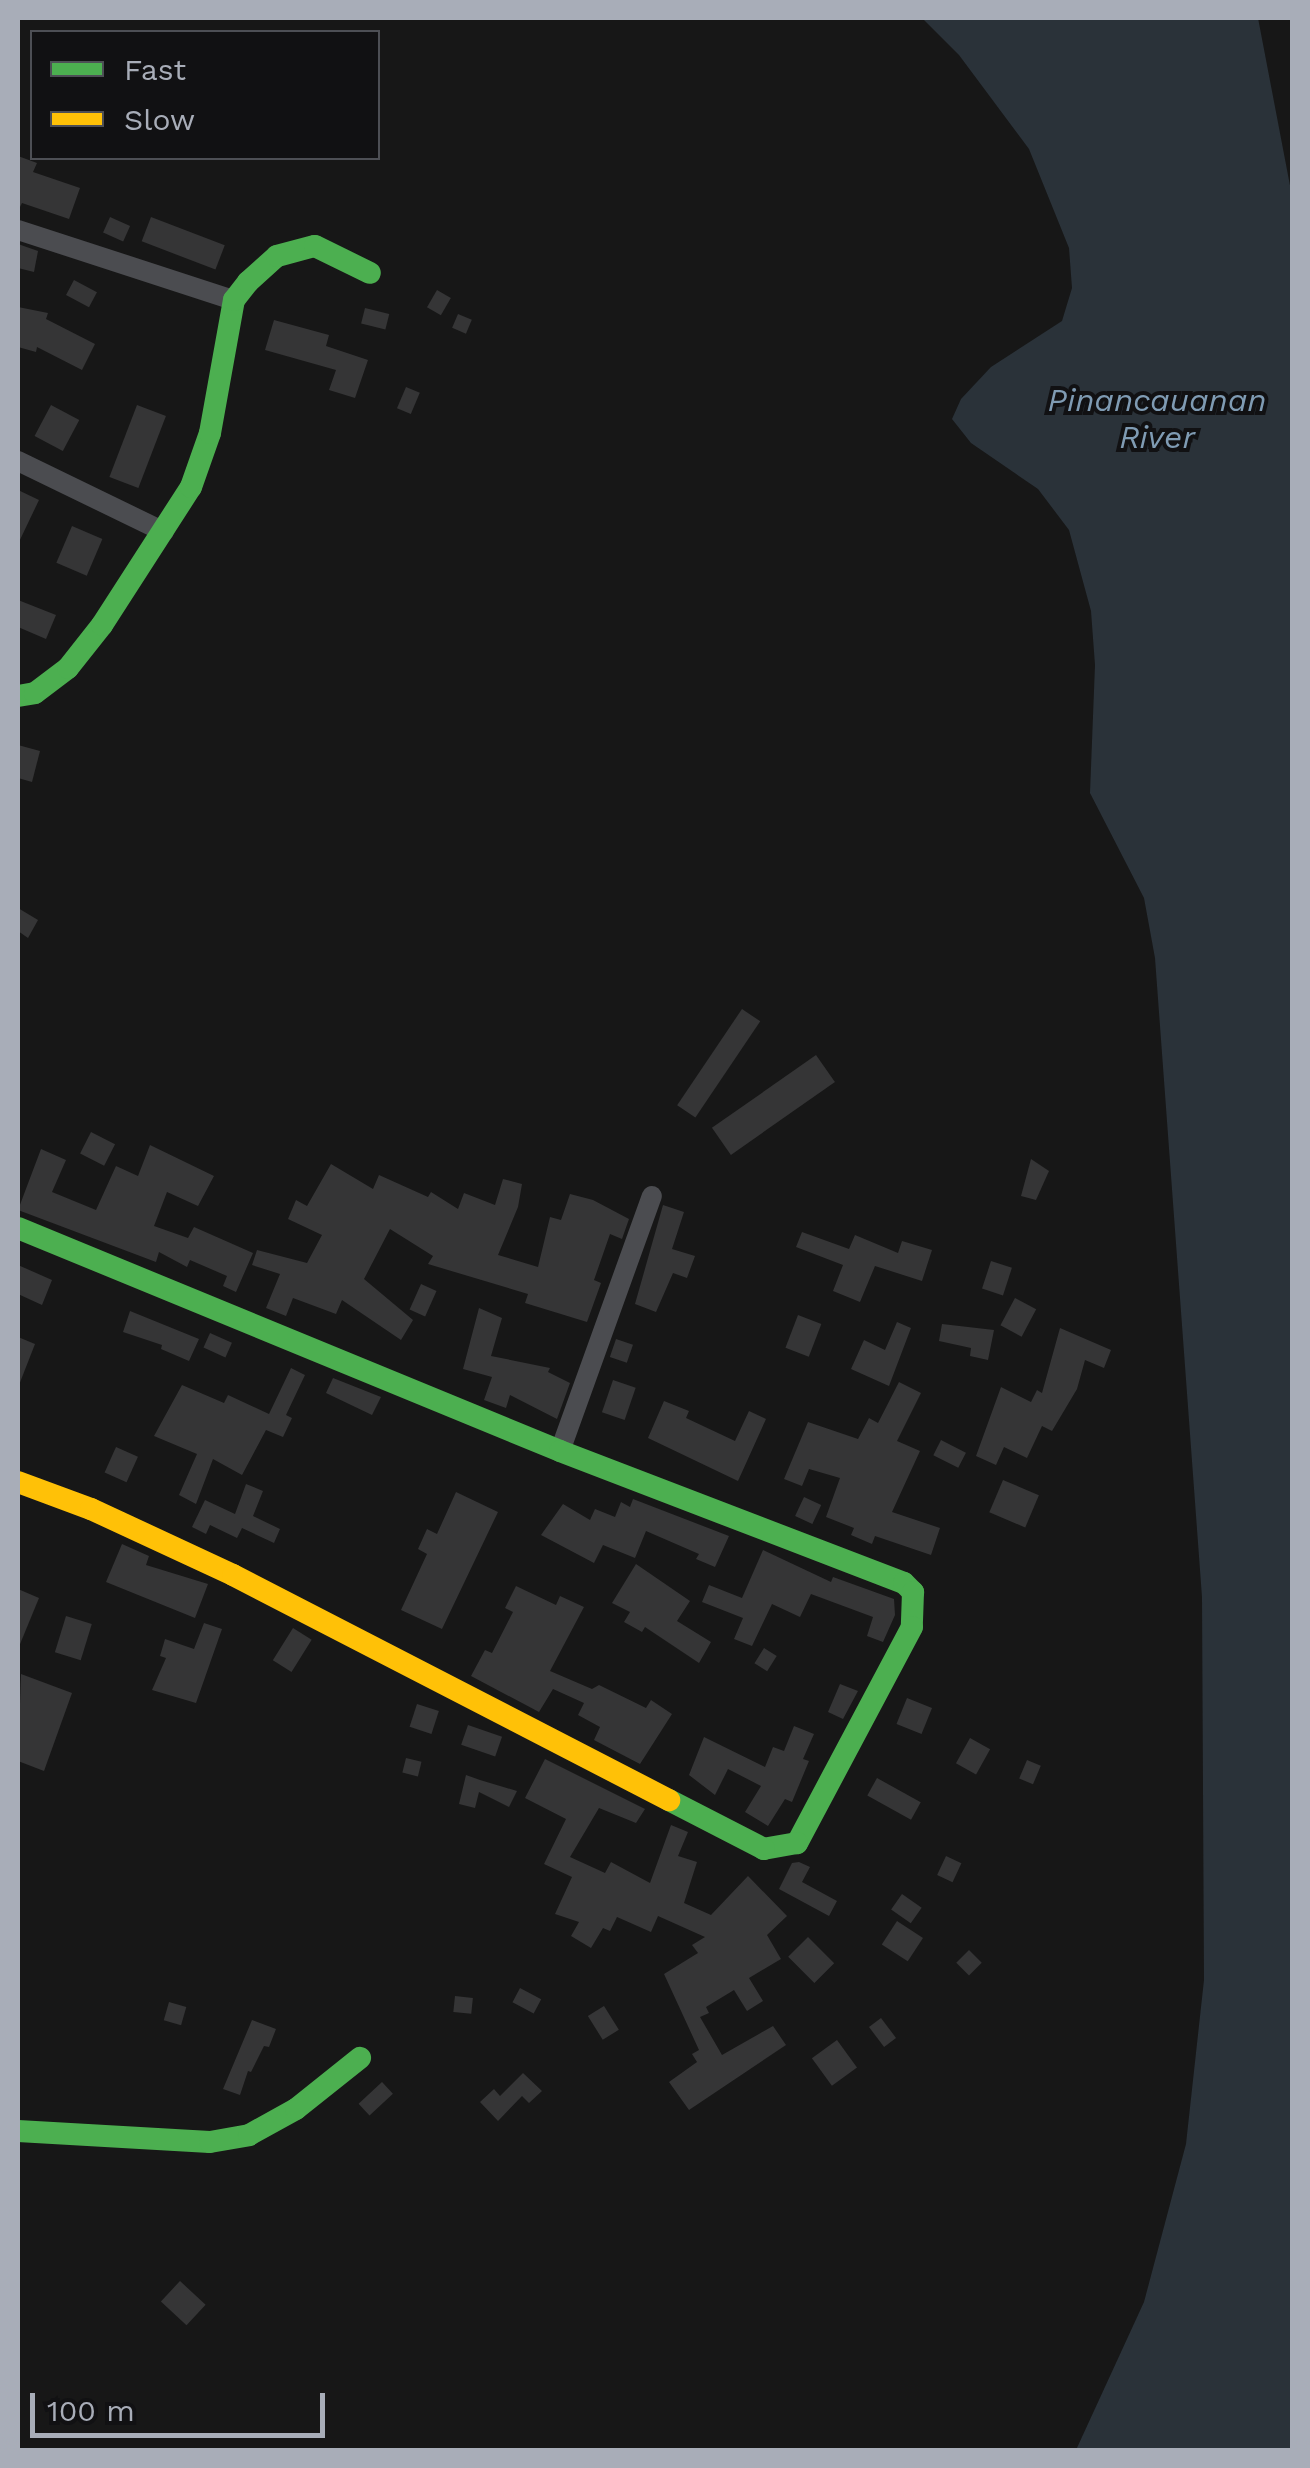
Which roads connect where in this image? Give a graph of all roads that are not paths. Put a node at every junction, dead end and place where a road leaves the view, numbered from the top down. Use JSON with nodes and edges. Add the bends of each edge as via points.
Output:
{"nodes":[{"id":1,"x":18,"y":230,"type":"edge"},
{"id":2,"x":370,"y":273,"type":"dead end"},
{"id":3,"x":234,"y":300,"type":"junction"},
{"id":4,"x":18,"y":461,"type":"edge"},
{"id":5,"x":164,"y":532,"type":"junction"},
{"id":6,"x":18,"y":696,"type":"edge"},
{"id":7,"x":652,"y":1196,"type":"dead end"},
{"id":8,"x":18,"y":1228,"type":"edge"},
{"id":9,"x":560,"y":1451,"type":"junction"},
{"id":10,"x":18,"y":1482,"type":"edge"},
{"id":11,"x":360,"y":2058,"type":"dead end"},
{"id":12,"x":18,"y":2132,"type":"edge"}],
"edges":[{"from":1,"to":3,"type":"street"},
{"from":2,"to":3,"type":"street","via":[[327,250],[304,246],[261,267]]},
{"from":3,"to":5,"type":"street","via":[[210,434],[191,487]]},
{"from":4,"to":5,"type":"street"},
{"from":5,"to":6,"type":"street","via":[[68,668],[35,693]]},
{"from":7,"to":9,"type":"street"},
{"from":8,"to":9,"type":"street"},
{"from":9,"to":10,"type":"street","via":[[904,1583],[913,1592],[912,1627],[831,1788],[796,1842],[764,1849],[730,1835],[233,1575]]},
{"from":11,"to":12,"type":"street","via":[[296,2109],[249,2134],[210,2142]]}]}
